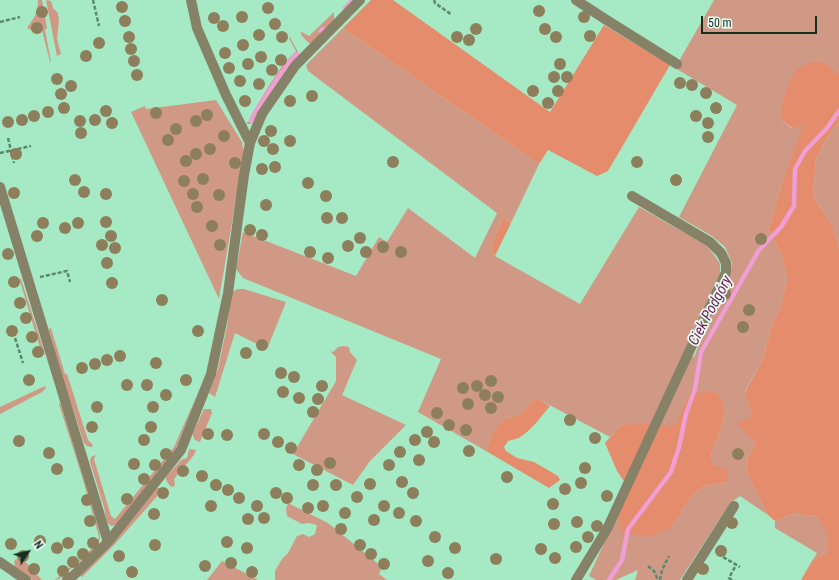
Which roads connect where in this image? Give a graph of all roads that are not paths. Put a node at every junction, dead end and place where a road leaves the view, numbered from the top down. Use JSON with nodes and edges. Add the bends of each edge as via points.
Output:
{"nodes":[{"id":1,"x":191,"y":0,"type":"edge"},
{"id":2,"x":360,"y":0,"type":"edge"},
{"id":3,"x":576,"y":0,"type":"edge"},
{"id":4,"x":677,"y":64,"type":"dead end"},
{"id":5,"x":250,"y":144,"type":"junction"},
{"id":6,"x":0,"y":187,"type":"edge"},
{"id":7,"x":632,"y":196,"type":"dead end"},
{"id":8,"x":734,"y":506,"type":"dead end"},
{"id":9,"x":108,"y":542,"type":"junction"},
{"id":10,"x":0,"y":562,"type":"edge"},
{"id":11,"x":26,"y":580,"type":"edge"},
{"id":12,"x":67,"y":580,"type":"edge"},
{"id":13,"x":576,"y":580,"type":"edge"},
{"id":14,"x":688,"y":580,"type":"edge"}],
"edges":[{"from":1,"to":5,"type":"street","via":[[197,28]]},
{"from":2,"to":5,"type":"street","via":[[295,66],[262,114]]},
{"from":3,"to":4,"type":"street"},
{"from":5,"to":9,"type":"street","via":[[228,293],[211,374],[181,450]]},
{"from":6,"to":9,"type":"street"},
{"from":7,"to":13,"type":"street","via":[[710,242],[726,263],[726,272],[607,529]]},
{"from":8,"to":14,"type":"street"},
{"from":9,"to":12,"type":"street"},
{"from":10,"to":11,"type":"street"}]}
